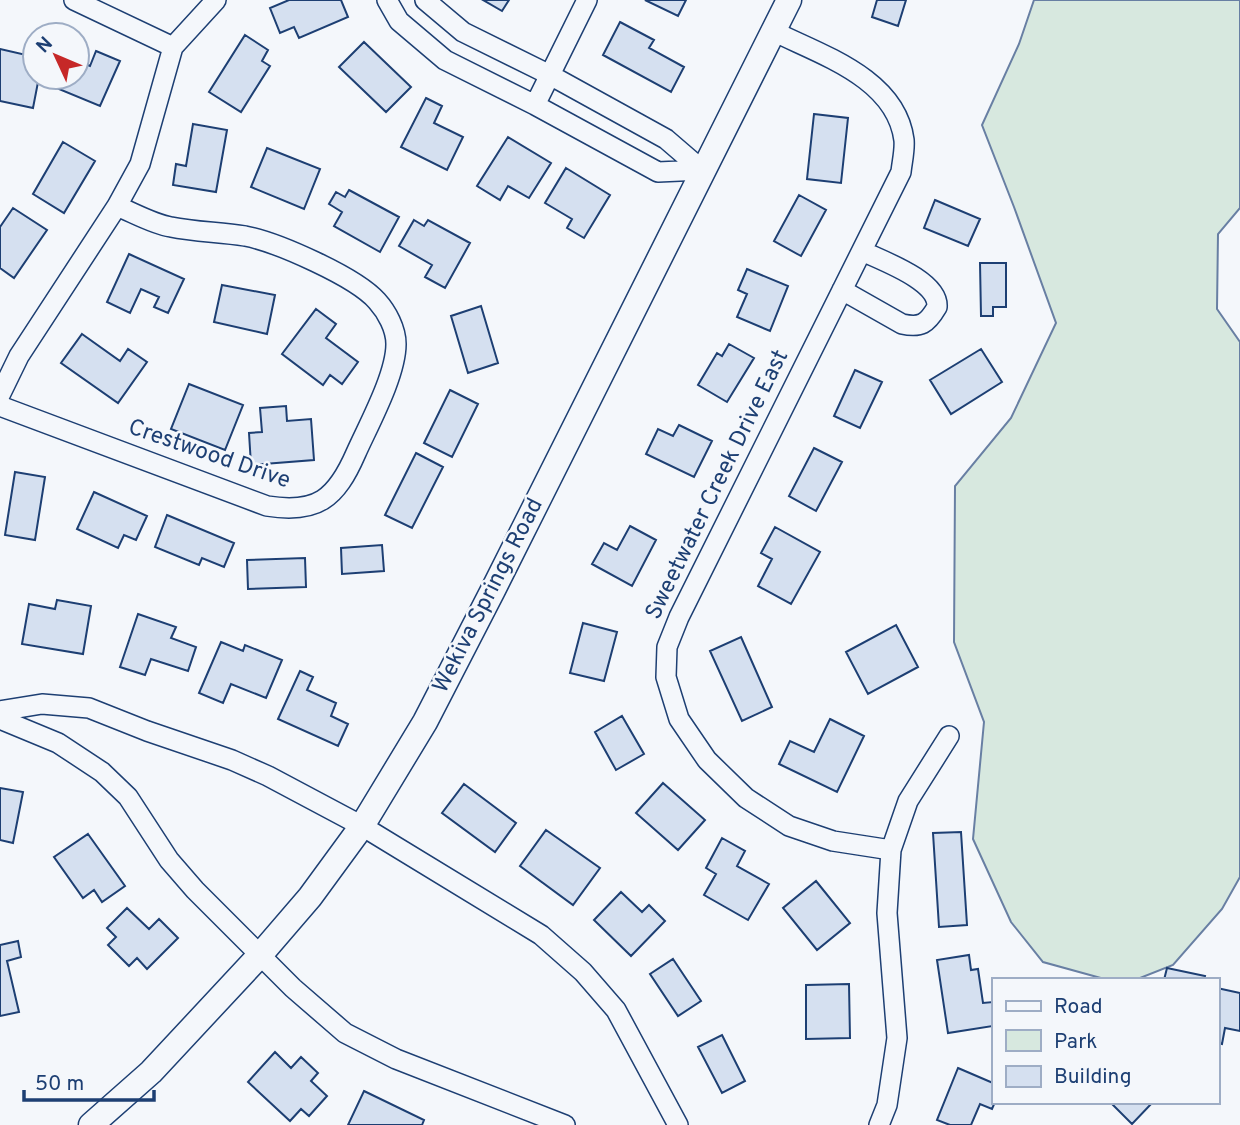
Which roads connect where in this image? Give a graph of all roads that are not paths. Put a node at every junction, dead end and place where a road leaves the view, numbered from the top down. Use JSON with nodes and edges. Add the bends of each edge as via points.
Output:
{"nodes":[{"id":1,"x":74,"y":0,"type":"edge"},
{"id":2,"x":216,"y":0,"type":"edge"},
{"id":3,"x":387,"y":0,"type":"edge"},
{"id":4,"x":425,"y":0,"type":"edge"},
{"id":5,"x":587,"y":0,"type":"edge"},
{"id":6,"x":789,"y":0,"type":"edge"},
{"id":7,"x":773,"y":32,"type":"junction"},
{"id":8,"x":173,"y":47,"type":"junction"},
{"id":9,"x":550,"y":75,"type":"junction"},
{"id":10,"x":535,"y":105,"type":"junction"},
{"id":11,"x":702,"y":170,"type":"junction"},
{"id":12,"x":117,"y":206,"type":"junction"},
{"id":13,"x":862,"y":250,"type":"junction"},
{"id":14,"x":842,"y":290,"type":"junction"},
{"id":15,"x":0,"y":395,"type":"edge"},
{"id":16,"x":0,"y":406,"type":"edge"},
{"id":17,"x":0,"y":710,"type":"edge"},
{"id":18,"x":0,"y":719,"type":"edge"},
{"id":19,"x":949,"y":736,"type":"dead end"},
{"id":20,"x":362,"y":826,"type":"junction"},
{"id":21,"x":891,"y":850,"type":"junction"},
{"id":22,"x":261,"y":954,"type":"junction"},
{"id":23,"x":91,"y":1125,"type":"edge"},
{"id":24,"x":565,"y":1125,"type":"edge"},
{"id":25,"x":678,"y":1125,"type":"edge"},
{"id":26,"x":879,"y":1125,"type":"edge"}],
"edges":[{"from":1,"to":8,"type":"street"},
{"from":2,"to":8,"type":"street"},
{"from":3,"to":10,"type":"street","via":[[399,21],[445,60]]},
{"from":4,"to":9,"type":"street","via":[[463,32]]},
{"from":5,"to":9,"type":"street"},
{"from":6,"to":7,"type":"main road","name":"Wekiva Springs Road"},
{"from":7,"to":11,"type":"main road","name":"Wekiva Springs Road"},
{"from":7,"to":13,"type":"street","name":"Sweetwater Creek Drive East","via":[[854,72],[879,90],[896,114],[904,140],[901,172]]},
{"from":8,"to":12,"type":"street","via":[[140,164]]},
{"from":9,"to":10,"type":"street"},
{"from":9,"to":11,"type":"street","via":[[666,139]]},
{"from":10,"to":11,"type":"street","via":[[658,172]]},
{"from":11,"to":20,"type":"main road","name":"Wekiva Springs Road","via":[[425,722]]},
{"from":12,"to":15,"type":"street","via":[[19,356]]},
{"from":12,"to":16,"type":"street","name":"Crestwood Drive","via":[[169,227],[246,237],[281,247],[357,284],[377,300],[390,320],[396,342],[393,366],[348,473],[315,505],[291,510],[267,506]]},
{"from":13,"to":14,"type":"street","name":"Sweetwater Creek Drive East"},
{"from":13,"to":14,"type":"street","via":[[921,281],[935,293],[937,307],[927,323],[910,326]]},
{"from":14,"to":21,"type":"street","name":"Sweetwater Creek Drive East","via":[[678,617],[667,647],[666,677],[686,730],[706,760],[746,798],[789,827],[832,841]]},
{"from":17,"to":20,"type":"street","via":[[42,704],[89,708],[232,760]]},
{"from":18,"to":22,"type":"street","via":[[58,743],[102,772],[128,797],[169,860],[195,890]]},
{"from":19,"to":21,"type":"street","via":[[908,801]]},
{"from":20,"to":22,"type":"main road","name":"Wekiva Springs Road"},
{"from":20,"to":25,"type":"street","via":[[541,934],[583,972],[616,1010]]},
{"from":21,"to":26,"type":"street","via":[[887,913],[897,1038],[887,1105]]},
{"from":22,"to":23,"type":"main road","name":"Wekiva Springs Road","via":[[151,1072]]},
{"from":22,"to":24,"type":"street","via":[[345,1033],[396,1059]]}]}
